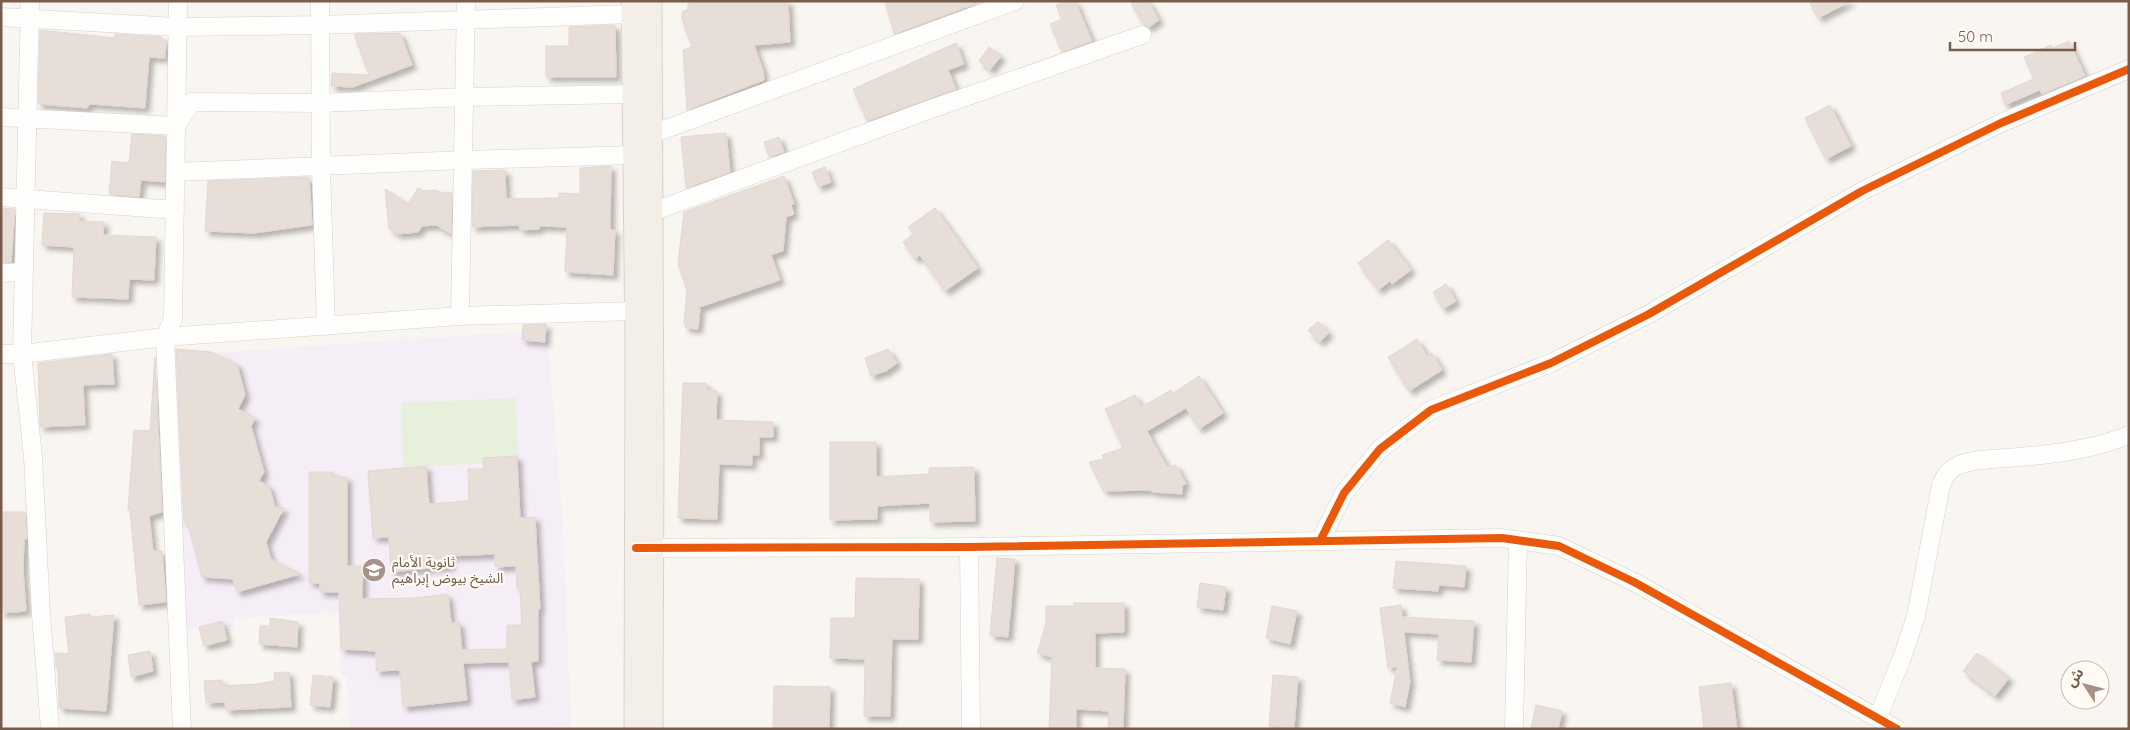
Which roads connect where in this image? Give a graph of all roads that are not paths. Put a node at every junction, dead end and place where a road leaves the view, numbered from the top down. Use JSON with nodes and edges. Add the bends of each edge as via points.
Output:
{"nodes":[{"id":1,"x":178,"y":1,"type":"edge"},
{"id":2,"x":320,"y":1,"type":"edge"},
{"id":3,"x":466,"y":1,"type":"edge"},
{"id":4,"x":651,"y":1,"type":"edge"},
{"id":5,"x":1015,"y":1,"type":"edge"},
{"id":6,"x":632,"y":8,"type":"edge"},
{"id":7,"x":30,"y":10,"type":"edge"},
{"id":8,"x":1,"y":17,"type":"edge"},
{"id":9,"x":466,"y":20,"type":"junction"},
{"id":10,"x":320,"y":25,"type":"junction"},
{"id":11,"x":177,"y":27,"type":"junction"},
{"id":12,"x":1142,"y":35,"type":"dead end"},
{"id":13,"x":2129,"y":69,"type":"edge"},
{"id":14,"x":633,"y":94,"type":"junction"},
{"id":15,"x":465,"y":97,"type":"junction"},
{"id":16,"x":321,"y":104,"type":"junction"},
{"id":17,"x":1,"y":117,"type":"edge"},
{"id":18,"x":28,"y":118,"type":"junction"},
{"id":19,"x":176,"y":126,"type":"junction"},
{"id":20,"x":652,"y":134,"type":"junction"},
{"id":21,"x":634,"y":155,"type":"junction"},
{"id":22,"x":464,"y":160,"type":"junction"},
{"id":23,"x":321,"y":167,"type":"junction"},
{"id":24,"x":175,"y":172,"type":"junction"},
{"id":25,"x":1,"y":198,"type":"edge"},
{"id":26,"x":26,"y":200,"type":"junction"},
{"id":27,"x":175,"y":210,"type":"junction"},
{"id":28,"x":652,"y":212,"type":"junction"},
{"id":29,"x":24,"y":272,"type":"junction"},
{"id":30,"x":1,"y":273,"type":"edge"},
{"id":31,"x":636,"y":311,"type":"junction"},
{"id":32,"x":460,"y":316,"type":"junction"},
{"id":33,"x":326,"y":326,"type":"junction"},
{"id":34,"x":165,"y":337,"type":"junction"},
{"id":35,"x":1,"y":354,"type":"edge"},
{"id":36,"x":22,"y":354,"type":"junction"},
{"id":37,"x":2129,"y":435,"type":"edge"},
{"id":38,"x":1518,"y":540,"type":"junction"},
{"id":39,"x":1320,"y":541,"type":"junction"},
{"id":40,"x":969,"y":547,"type":"junction"},
{"id":41,"x":644,"y":548,"type":"junction"},
{"id":42,"x":1878,"y":717,"type":"junction"},
{"id":43,"x":50,"y":729,"type":"edge"},
{"id":44,"x":182,"y":729,"type":"edge"},
{"id":45,"x":635,"y":729,"type":"edge"},
{"id":46,"x":652,"y":729,"type":"edge"},
{"id":47,"x":971,"y":729,"type":"edge"},
{"id":48,"x":1514,"y":729,"type":"edge"},
{"id":49,"x":1897,"y":729,"type":"edge"}],
"edges":[{"from":1,"to":11,"type":"street"},
{"from":2,"to":10,"type":"street"},
{"from":3,"to":9,"type":"street"},
{"from":4,"to":20,"type":"main road"},
{"from":5,"to":20,"type":"street"},
{"from":6,"to":9,"type":"street"},
{"from":6,"to":14,"type":"main road"},
{"from":7,"to":8,"type":"street"},
{"from":7,"to":11,"type":"street"},
{"from":7,"to":18,"type":"street"},
{"from":9,"to":10,"type":"street"},
{"from":9,"to":15,"type":"street"},
{"from":10,"to":11,"type":"street"},
{"from":10,"to":16,"type":"street"},
{"from":11,"to":19,"type":"street"},
{"from":12,"to":28,"type":"street","via":[[931,108]]},
{"from":13,"to":39,"type":"street","via":[[2001,124],[1862,191],[1649,314],[1551,363],[1431,410],[1380,449],[1344,493]]},
{"from":14,"to":15,"type":"street"},
{"from":14,"to":21,"type":"main road"},
{"from":15,"to":16,"type":"street"},
{"from":15,"to":22,"type":"street"},
{"from":16,"to":19,"type":"street","via":[[192,102]]},
{"from":16,"to":23,"type":"street"},
{"from":17,"to":18,"type":"street"},
{"from":18,"to":19,"type":"street"},
{"from":18,"to":26,"type":"street"},
{"from":19,"to":24,"type":"street"},
{"from":20,"to":28,"type":"main road"},
{"from":21,"to":22,"type":"street"},
{"from":21,"to":31,"type":"main road"},
{"from":22,"to":23,"type":"street"},
{"from":22,"to":32,"type":"street"},
{"from":23,"to":24,"type":"street"},
{"from":23,"to":33,"type":"street"},
{"from":24,"to":27,"type":"street"},
{"from":25,"to":26,"type":"street"},
{"from":26,"to":27,"type":"street"},
{"from":26,"to":29,"type":"street"},
{"from":27,"to":34,"type":"street","via":[[173,319]]},
{"from":28,"to":41,"type":"main road","via":[[654,450]]},
{"from":29,"to":30,"type":"street"},
{"from":29,"to":36,"type":"street"},
{"from":31,"to":32,"type":"street"},
{"from":31,"to":41,"type":"main road"},
{"from":32,"to":33,"type":"street"},
{"from":33,"to":34,"type":"street"},
{"from":34,"to":36,"type":"street"},
{"from":34,"to":44,"type":"street"},
{"from":35,"to":36,"type":"street"},
{"from":36,"to":43,"type":"street","via":[[33,457]]},
{"from":37,"to":42,"type":"street","via":[[2091,447],[2044,455],[1972,461],[1947,473],[1941,485],[1916,616]]},
{"from":38,"to":39,"type":"street"},
{"from":38,"to":42,"type":"street","via":[[1559,546],[1634,582]]},
{"from":38,"to":48,"type":"street"},
{"from":39,"to":40,"type":"street"},
{"from":40,"to":41,"type":"street"},
{"from":40,"to":47,"type":"street"},
{"from":41,"to":45,"type":"main road"},
{"from":41,"to":46,"type":"main road"},
{"from":42,"to":49,"type":"street"}]}
